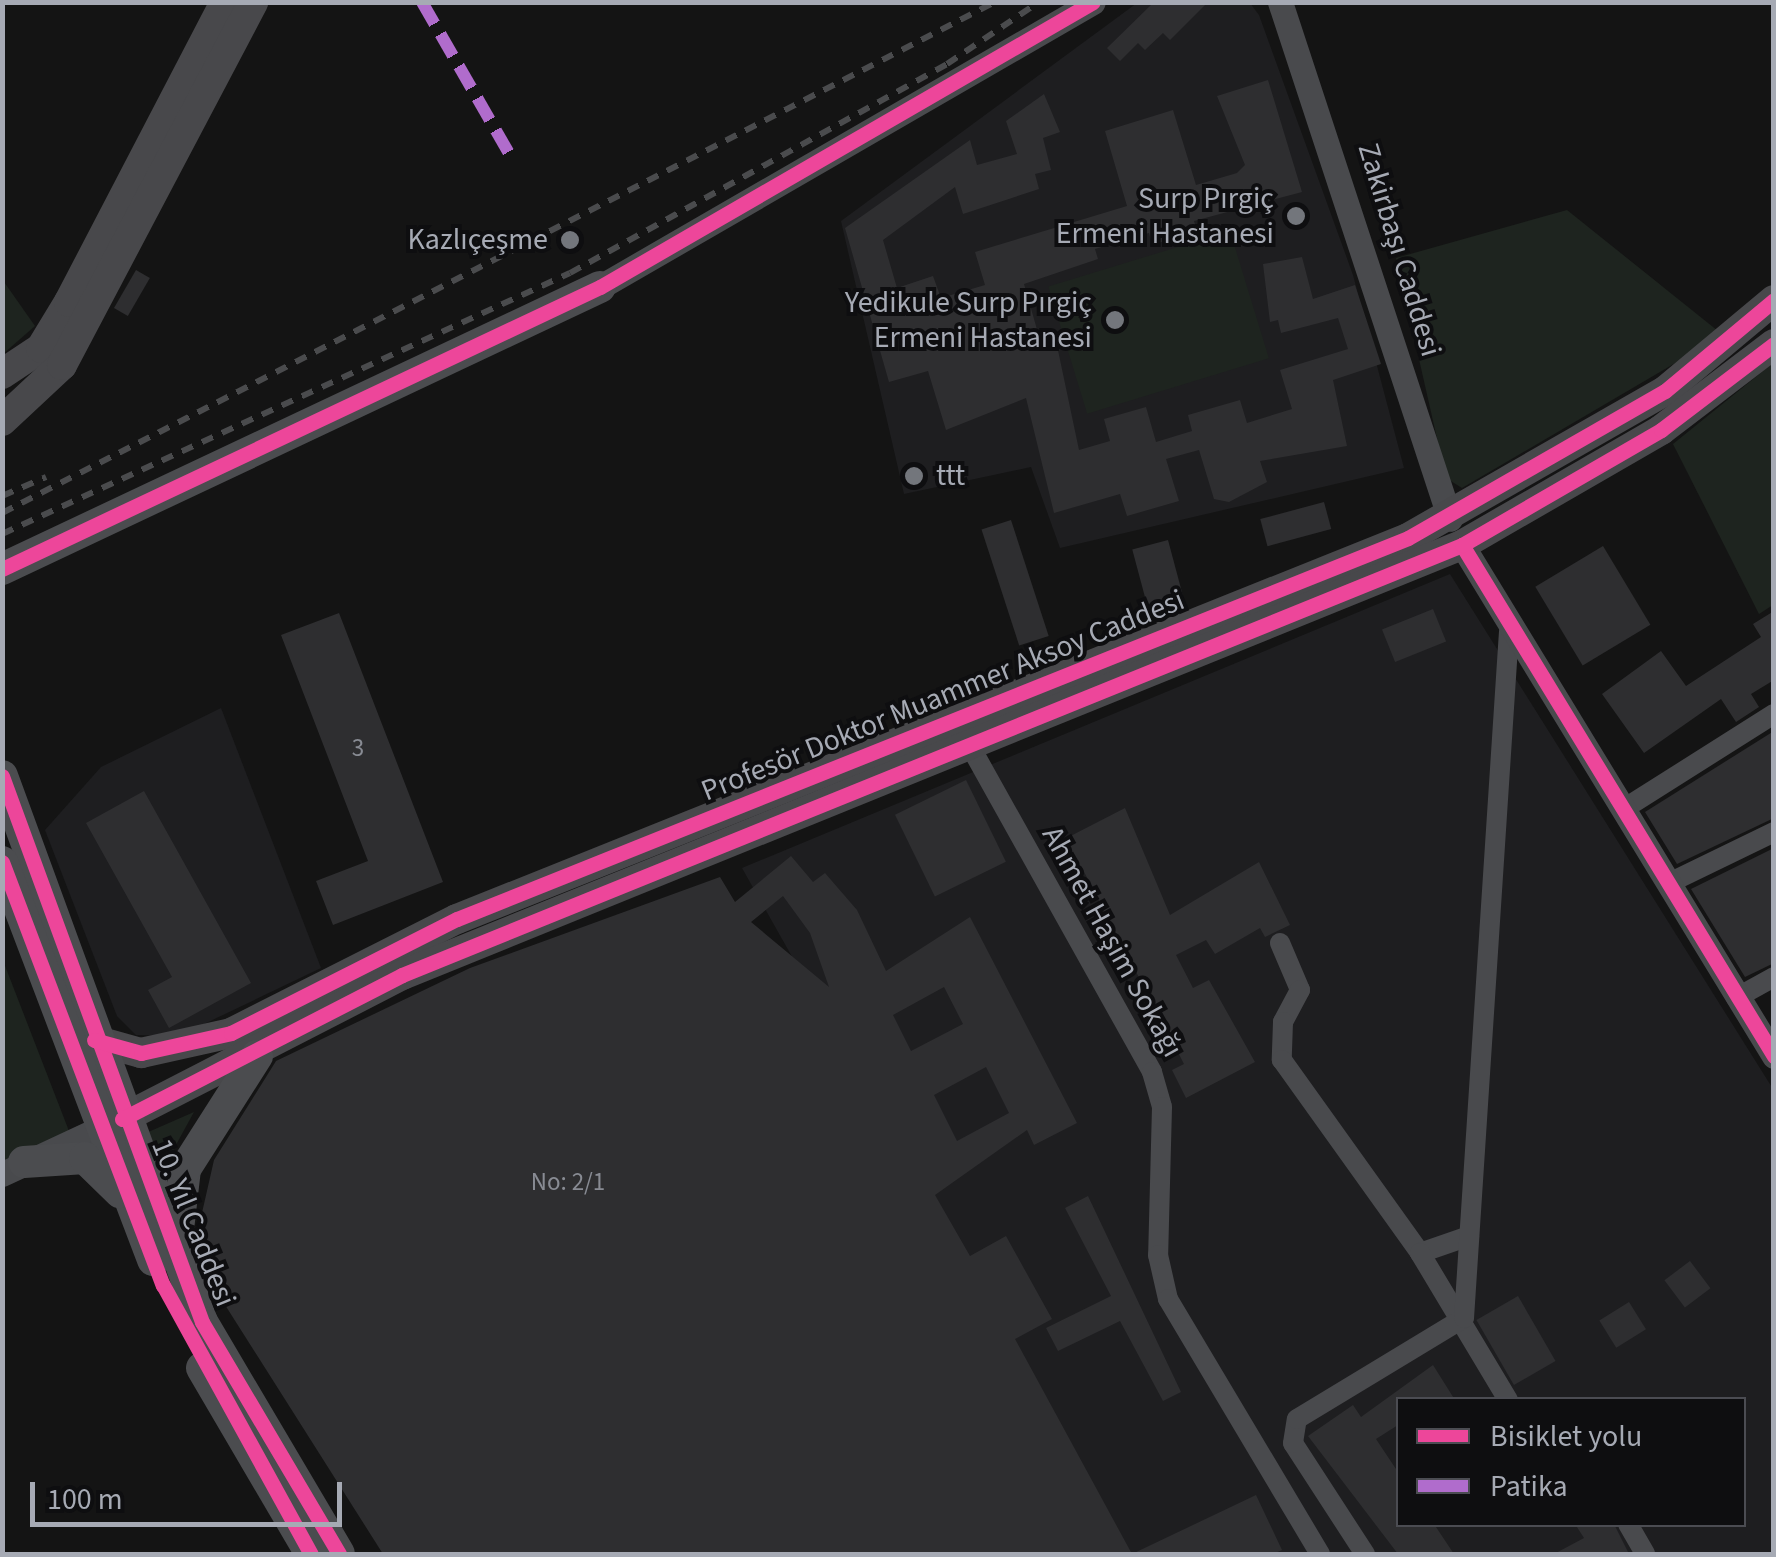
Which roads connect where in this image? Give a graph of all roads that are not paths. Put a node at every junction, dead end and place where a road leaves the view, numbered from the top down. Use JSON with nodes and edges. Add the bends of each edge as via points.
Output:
{"nodes":[{"id":1,"x":225,"y":2,"type":"edge"},
{"id":2,"x":253,"y":2,"type":"edge"},
{"id":3,"x":1093,"y":2,"type":"edge"},
{"id":4,"x":1280,"y":2,"type":"edge"},
{"id":5,"x":600,"y":287,"type":"joint"},
{"id":6,"x":1774,"y":300,"type":"edge"},
{"id":7,"x":1774,"y":344,"type":"edge"},
{"id":8,"x":2,"y":374,"type":"edge"},
{"id":9,"x":2,"y":420,"type":"edge"},
{"id":10,"x":1456,"y":532,"type":"junction"},
{"id":11,"x":2,"y":569,"type":"edge"},
{"id":12,"x":1509,"y":632,"type":"junction"},
{"id":13,"x":1774,"y":714,"type":"edge"},
{"id":14,"x":970,"y":746,"type":"junction"},
{"id":15,"x":2,"y":776,"type":"edge"},
{"id":16,"x":1622,"y":810,"type":"junction"},
{"id":17,"x":1774,"y":832,"type":"edge"},
{"id":18,"x":2,"y":862,"type":"edge"},
{"id":19,"x":1667,"y":884,"type":"junction"},
{"id":20,"x":1280,"y":943,"type":"dead end"},
{"id":21,"x":1774,"y":978,"type":"edge"},
{"id":22,"x":1736,"y":998,"type":"junction"},
{"id":23,"x":94,"y":1040,"type":"junction"},
{"id":24,"x":258,"y":1056,"type":"junction"},
{"id":25,"x":1774,"y":1056,"type":"edge"},
{"id":26,"x":111,"y":1124,"type":"junction"},
{"id":27,"x":13,"y":1168,"type":"edge"},
{"id":28,"x":128,"y":1200,"type":"junction"},
{"id":29,"x":1469,"y":1236,"type":"junction"},
{"id":30,"x":1420,"y":1253,"type":"junction"},
{"id":31,"x":181,"y":1272,"type":"junction"},
{"id":32,"x":1464,"y":1318,"type":"junction"},
{"id":33,"x":1506,"y":1397,"type":"edge"},
{"id":34,"x":1630,"y":1527,"type":"edge"},
{"id":35,"x":311,"y":1554,"type":"edge"},
{"id":36,"x":339,"y":1554,"type":"edge"},
{"id":37,"x":1320,"y":1554,"type":"edge"},
{"id":38,"x":1365,"y":1554,"type":"edge"},
{"id":39,"x":1645,"y":1554,"type":"edge"}],
"edges":[{"from":1,"to":8,"type":"main road","via":[[69,302],[40,348]]},
{"from":2,"to":9,"type":"main road","via":[[62,365]]},
{"from":3,"to":5,"type":"street"},
{"from":4,"to":10,"type":"street","name":"Zakirbaşı Caddesi"},
{"from":5,"to":11,"type":"main road"},
{"from":6,"to":10,"type":"main road","name":"Profesör Doktor Muammer Aksoy Caddesi","via":[[1690,374]]},
{"from":7,"to":10,"type":"main road","name":"Profesör Doktor Muammer Aksoy Caddesi","via":[[1661,430]]},
{"from":10,"to":12,"type":"street","name":"Zakirbaşı Caddesi"},
{"from":10,"to":14,"type":"main road","name":"Profesör Doktor Muammer Aksoy Caddesi"},
{"from":10,"to":23,"type":"main road","name":"Profesör Doktor Muammer Aksoy Caddesi","via":[[457,919],[231,1034],[140,1054]]},
{"from":12,"to":16,"type":"street","name":"Zakirbaşı Caddesi"},
{"from":12,"to":29,"type":"street"},
{"from":13,"to":16,"type":"street"},
{"from":14,"to":24,"type":"main road","name":"Profesör Doktor Muammer Aksoy Caddesi","via":[[402,975]]},
{"from":14,"to":37,"type":"street","name":"Ahmet Haşim Sokağı","via":[[1152,1072],[1162,1107],[1158,1256],[1168,1298]]},
{"from":15,"to":23,"type":"main road","name":"10. Yıl Caddesi"},
{"from":16,"to":19,"type":"street","name":"Zakirbaşı Caddesi"},
{"from":17,"to":19,"type":"street"},
{"from":18,"to":26,"type":"main road","name":"10. Yıl Caddesi"},
{"from":19,"to":22,"type":"street","name":"Zakirbaşı Caddesi"},
{"from":20,"to":30,"type":"street","via":[[1300,990],[1283,1022],[1282,1060]]},
{"from":21,"to":22,"type":"street"},
{"from":22,"to":25,"type":"street","name":"Zakirbaşı Caddesi"},
{"from":23,"to":26,"type":"main road","name":"10. Yıl Caddesi"},
{"from":24,"to":26,"type":"main road","name":"Profesör Doktor Muammer Aksoy Caddesi"},
{"from":24,"to":31,"type":"main road","via":[[201,1135],[176,1190]]},
{"from":26,"to":27,"type":"street"},
{"from":26,"to":28,"type":"main road","name":"10. Yıl Caddesi"},
{"from":26,"to":31,"type":"main road","name":"10. Yıl Caddesi"},
{"from":27,"to":28,"type":"main road","via":[[84,1158]]},
{"from":28,"to":35,"type":"main road","name":"10. Yıl Caddesi","via":[[204,1373]]},
{"from":29,"to":30,"type":"street"},
{"from":29,"to":32,"type":"street"},
{"from":30,"to":32,"type":"street"},
{"from":31,"to":36,"type":"main road","name":"10. Yıl Caddesi","via":[[288,1480]]},
{"from":32,"to":33,"type":"street"},
{"from":32,"to":38,"type":"street","via":[[1297,1419],[1293,1443]]},
{"from":34,"to":39,"type":"street"}]}
